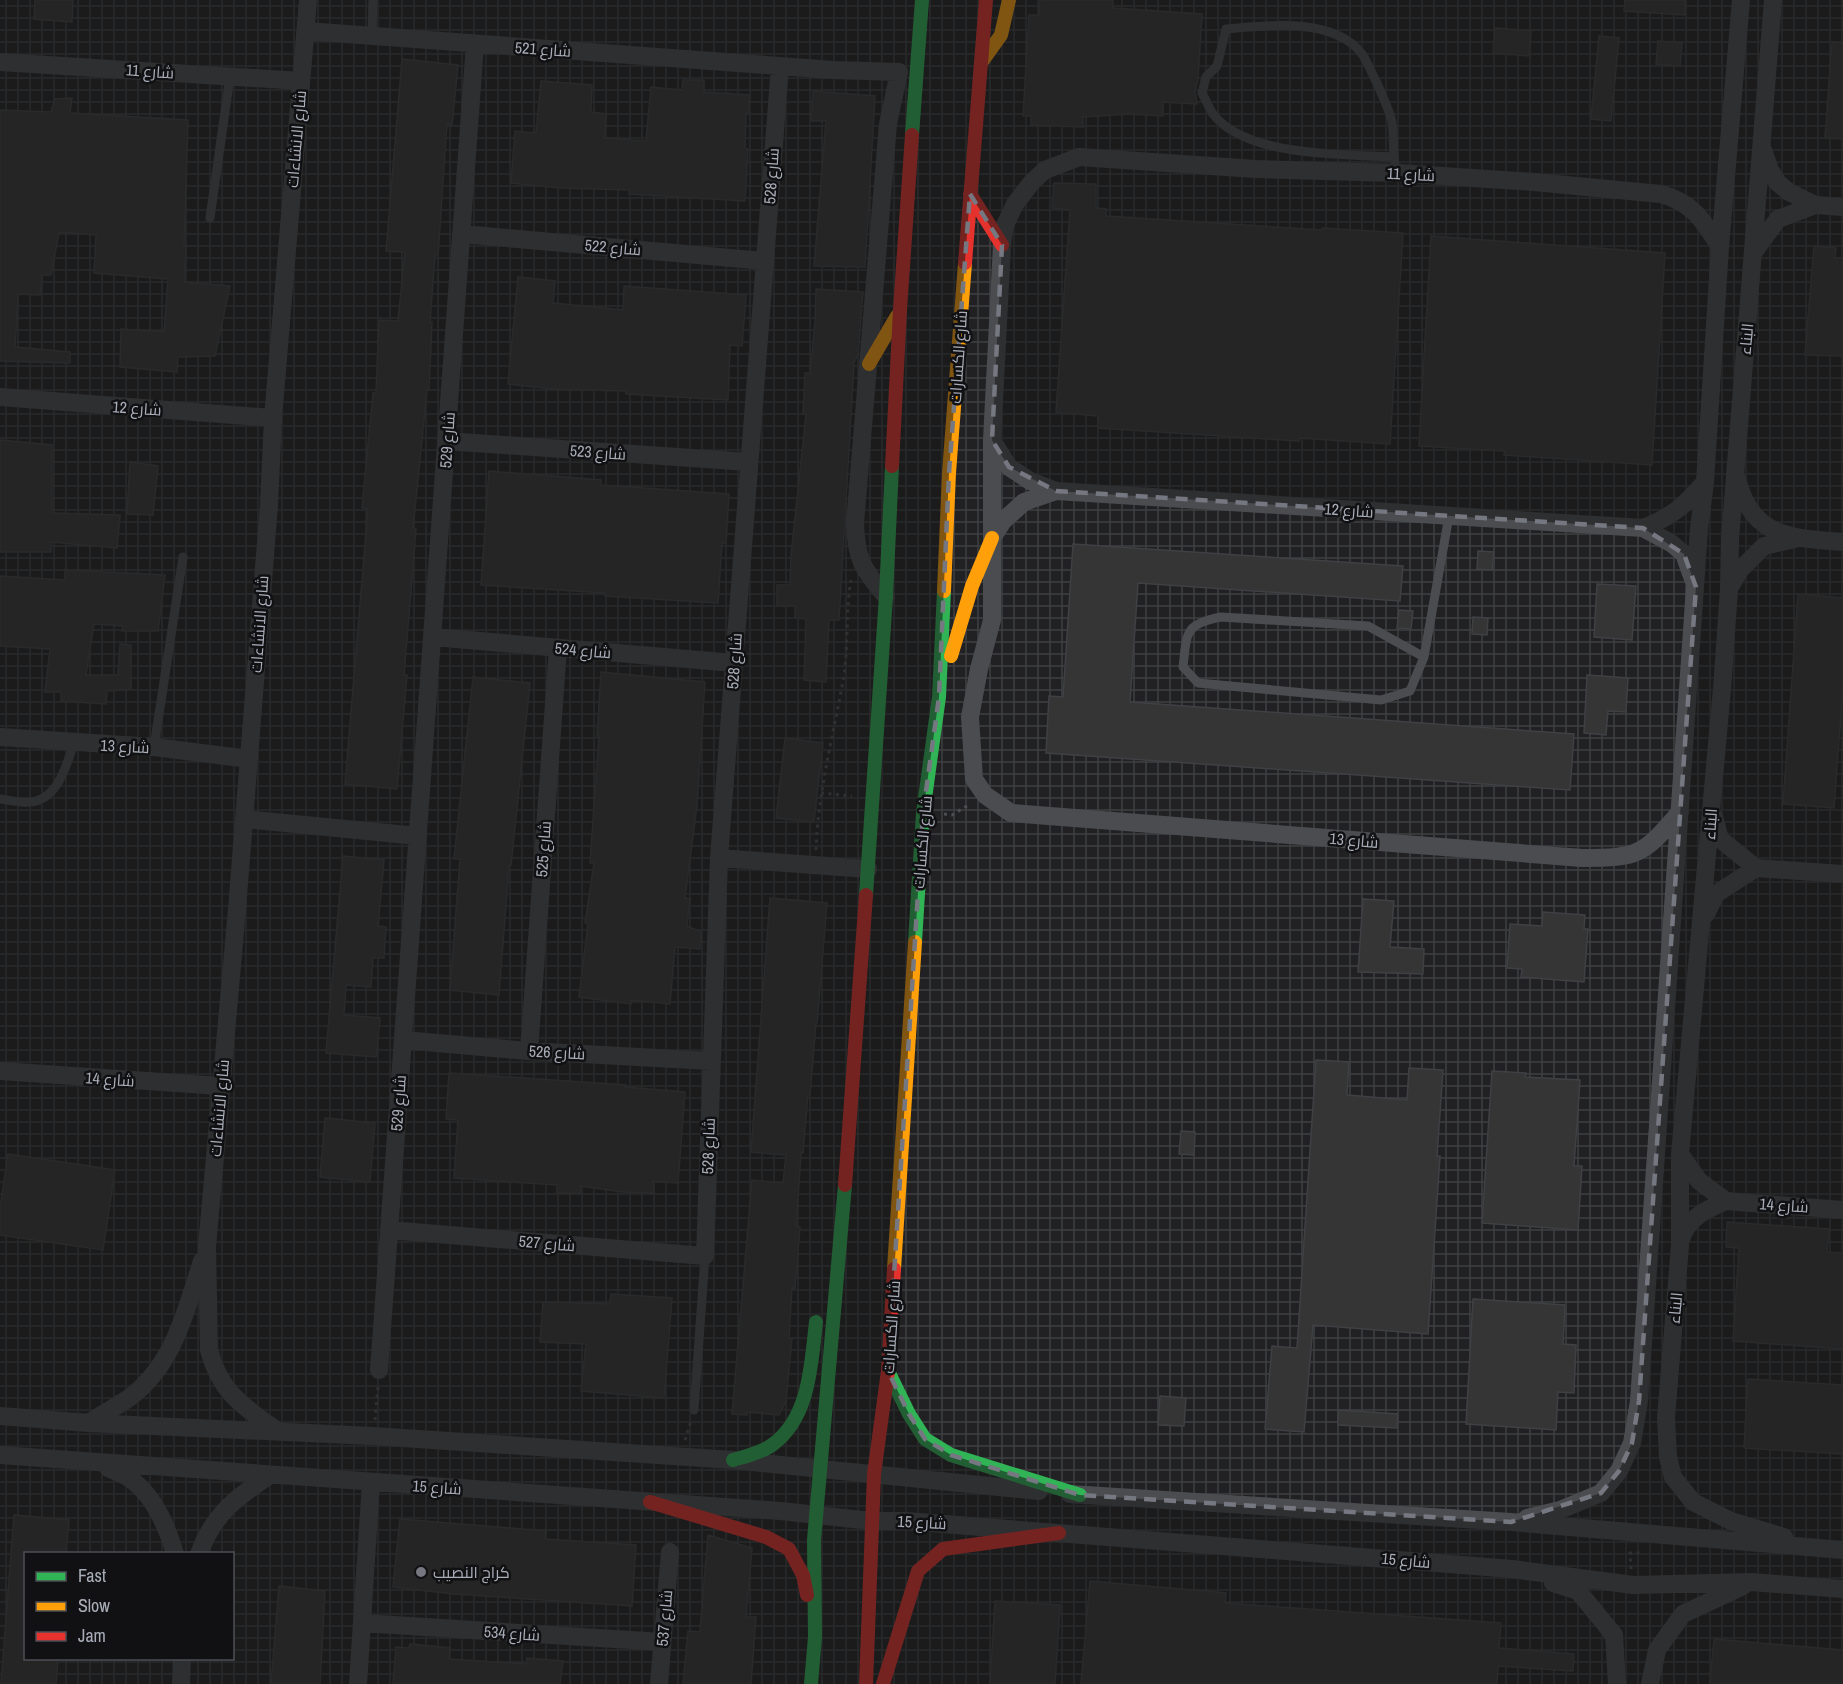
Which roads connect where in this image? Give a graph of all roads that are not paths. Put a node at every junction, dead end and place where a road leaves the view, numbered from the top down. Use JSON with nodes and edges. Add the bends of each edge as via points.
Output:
{"nodes":[{"id":1,"x":308,"y":0,"type":"edge"},
{"id":2,"x":373,"y":0,"type":"edge"},
{"id":3,"x":922,"y":0,"type":"edge"},
{"id":4,"x":986,"y":0,"type":"edge"},
{"id":5,"x":1009,"y":0,"type":"edge"},
{"id":6,"x":1741,"y":0,"type":"edge"},
{"id":7,"x":1773,"y":0,"type":"edge"},
{"id":8,"x":306,"y":31,"type":"junction"},
{"id":9,"x":372,"y":36,"type":"junction"},
{"id":10,"x":476,"y":44,"type":"junction"},
{"id":11,"x":0,"y":62,"type":"edge"},
{"id":12,"x":981,"y":63,"type":"junction"},
{"id":13,"x":780,"y":66,"type":"junction"},
{"id":14,"x":230,"y":76,"type":"junction"},
{"id":15,"x":301,"y":81,"type":"junction"},
{"id":16,"x":1761,"y":145,"type":"junction"},
{"id":17,"x":1395,"y":165,"type":"junction"},
{"id":18,"x":970,"y":194,"type":"junction"},
{"id":19,"x":1815,"y":204,"type":"junction"},
{"id":20,"x":1843,"y":207,"type":"edge"},
{"id":21,"x":210,"y":218,"type":"dead end"},
{"id":22,"x":462,"y":234,"type":"junction"},
{"id":23,"x":1002,"y":245,"type":"junction"},
{"id":24,"x":1720,"y":247,"type":"junction"},
{"id":25,"x":1752,"y":253,"type":"junction"},
{"id":26,"x":765,"y":261,"type":"junction"},
{"id":27,"x":900,"y":310,"type":"junction"},
{"id":28,"x":869,"y":364,"type":"junction"},
{"id":29,"x":0,"y":397,"type":"edge"},
{"id":30,"x":273,"y":418,"type":"junction"},
{"id":31,"x":992,"y":440,"type":"junction"},
{"id":32,"x":446,"y":441,"type":"junction"},
{"id":33,"x":749,"y":462,"type":"junction"},
{"id":34,"x":1735,"y":472,"type":"junction"},
{"id":35,"x":1705,"y":482,"type":"junction"},
{"id":36,"x":1056,"y":491,"type":"junction"},
{"id":37,"x":1449,"y":516,"type":"junction"},
{"id":38,"x":1643,"y":528,"type":"junction"},
{"id":39,"x":992,"y":538,"type":"junction"},
{"id":40,"x":1795,"y":539,"type":"junction"},
{"id":41,"x":1843,"y":542,"type":"edge"},
{"id":42,"x":183,"y":557,"type":"dead end"},
{"id":43,"x":1696,"y":587,"type":"junction"},
{"id":44,"x":1729,"y":589,"type":"junction"},
{"id":45,"x":886,"y":596,"type":"junction"},
{"id":46,"x":432,"y":637,"type":"junction"},
{"id":47,"x":558,"y":648,"type":"junction"},
{"id":48,"x":1424,"y":657,"type":"junction"},
{"id":49,"x":734,"y":663,"type":"junction"},
{"id":50,"x":939,"y":697,"type":"junction"},
{"id":51,"x":0,"y":737,"type":"edge"},
{"id":52,"x":74,"y":743,"type":"junction"},
{"id":53,"x":154,"y":747,"type":"junction"},
{"id":54,"x":249,"y":759,"type":"junction"},
{"id":55,"x":0,"y":799,"type":"edge"},
{"id":56,"x":1712,"y":804,"type":"junction"},
{"id":57,"x":1680,"y":812,"type":"junction"},
{"id":58,"x":244,"y":819,"type":"junction"},
{"id":59,"x":418,"y":836,"type":"junction"},
{"id":60,"x":719,"y":858,"type":"junction"},
{"id":61,"x":1756,"y":868,"type":"junction"},
{"id":62,"x":868,"y":869,"type":"junction"},
{"id":63,"x":1843,"y":874,"type":"edge"},
{"id":64,"x":1703,"y":921,"type":"junction"},
{"id":65,"x":403,"y":1040,"type":"junction"},
{"id":66,"x":529,"y":1051,"type":"junction"},
{"id":67,"x":711,"y":1061,"type":"junction"},
{"id":68,"x":0,"y":1071,"type":"edge"},
{"id":69,"x":221,"y":1086,"type":"junction"},
{"id":70,"x":1680,"y":1154,"type":"junction"},
{"id":71,"x":1726,"y":1201,"type":"junction"},
{"id":72,"x":1843,"y":1210,"type":"edge"},
{"id":73,"x":841,"y":1223,"type":"junction"},
{"id":74,"x":389,"y":1230,"type":"junction"},
{"id":75,"x":1680,"y":1245,"type":"junction"},
{"id":76,"x":207,"y":1248,"type":"junction"},
{"id":77,"x":705,"y":1256,"type":"junction"},
{"id":78,"x":379,"y":1370,"type":"road end"},
{"id":79,"x":888,"y":1371,"type":"junction"},
{"id":80,"x":694,"y":1410,"type":"road end"},
{"id":81,"x":0,"y":1416,"type":"edge"},
{"id":82,"x":89,"y":1423,"type":"junction"},
{"id":83,"x":279,"y":1432,"type":"junction"},
{"id":84,"x":0,"y":1455,"type":"edge"},
{"id":85,"x":733,"y":1460,"type":"junction"},
{"id":86,"x":95,"y":1463,"type":"junction"},
{"id":87,"x":819,"y":1468,"type":"junction"},
{"id":88,"x":874,"y":1474,"type":"junction"},
{"id":89,"x":270,"y":1475,"type":"junction"},
{"id":90,"x":371,"y":1482,"type":"junction"},
{"id":91,"x":1080,"y":1495,"type":"junction"},
{"id":92,"x":650,"y":1502,"type":"junction"},
{"id":93,"x":816,"y":1514,"type":"junction"},
{"id":94,"x":872,"y":1521,"type":"junction"},
{"id":95,"x":1511,"y":1522,"type":"junction"},
{"id":96,"x":1059,"y":1533,"type":"junction"},
{"id":97,"x":1822,"y":1548,"type":"junction"},
{"id":98,"x":1843,"y":1550,"type":"edge"},
{"id":99,"x":174,"y":1552,"type":"edge"},
{"id":100,"x":200,"y":1552,"type":"edge"},
{"id":101,"x":670,"y":1552,"type":"dead end"},
{"id":102,"x":1512,"y":1569,"type":"junction"},
{"id":103,"x":1751,"y":1582,"type":"junction"},
{"id":104,"x":1843,"y":1589,"type":"edge"},
{"id":105,"x":362,"y":1623,"type":"junction"},
{"id":106,"x":815,"y":1637,"type":"junction"},
{"id":107,"x":662,"y":1642,"type":"junction"},
{"id":108,"x":183,"y":1660,"type":"edge"},
{"id":109,"x":181,"y":1684,"type":"edge"},
{"id":110,"x":358,"y":1684,"type":"edge"},
{"id":111,"x":659,"y":1684,"type":"edge"},
{"id":112,"x":811,"y":1684,"type":"edge"},
{"id":113,"x":866,"y":1684,"type":"edge"},
{"id":114,"x":883,"y":1684,"type":"edge"},
{"id":115,"x":1617,"y":1684,"type":"edge"},
{"id":116,"x":1650,"y":1684,"type":"edge"}],
"edges":[{"from":1,"to":8,"type":"street","name":"شارع الانشاءات"},
{"from":2,"to":9,"type":"lane"},
{"from":3,"to":27,"type":"street"},
{"from":4,"to":12,"type":"street","name":"شارع الكسارات"},
{"from":5,"to":12,"type":"street","via":[[1001,35]]},
{"from":6,"to":24,"type":"street","name":"البناء"},
{"from":7,"to":16,"type":"street","name":"البناء"},
{"from":8,"to":9,"type":"street","name":"شارع 521"},
{"from":8,"to":15,"type":"street","name":"شارع الانشاءات"},
{"from":9,"to":10,"type":"street","name":"شارع 521"},
{"from":10,"to":13,"type":"street","name":"شارع 521"},
{"from":10,"to":22,"type":"street","name":"شارع 529"},
{"from":11,"to":14,"type":"street","name":"شارع 11"},
{"from":12,"to":18,"type":"street","name":"شارع الكسارات"},
{"from":13,"to":26,"type":"street","name":"شارع 528"},
{"from":13,"to":28,"type":"street","via":[[899,72],[888,124]]},
{"from":14,"to":15,"type":"street","name":"شارع 11"},
{"from":14,"to":21,"type":"lane"},
{"from":15,"to":30,"type":"street","name":"شارع الانشاءات"},
{"from":16,"to":19,"type":"street","via":[[1778,183]]},
{"from":16,"to":25,"type":"street","name":"البناء"},
{"from":17,"to":17,"type":"lane","via":[[1392,122],[1371,70],[1354,46],[1319,28],[1278,24],[1227,29],[1216,66],[1206,77],[1202,93],[1213,114],[1232,130],[1288,150]]},
{"from":17,"to":23,"type":"street","name":"شارع 11","via":[[1256,169],[1079,157],[1045,170],[1032,182],[1015,204],[1005,225]]},
{"from":17,"to":24,"type":"street","name":"شارع 11","via":[[1662,194],[1689,206]]},
{"from":18,"to":23,"type":"street"},
{"from":18,"to":50,"type":"street","name":"شارع الكسارات","via":[[949,473]]},
{"from":19,"to":20,"type":"street"},
{"from":19,"to":25,"type":"street","via":[[1778,219]]},
{"from":22,"to":26,"type":"street","name":"شارع 522"},
{"from":22,"to":32,"type":"street","name":"شارع 529"},
{"from":23,"to":31,"type":"street"},
{"from":24,"to":35,"type":"street","name":"البناء"},
{"from":25,"to":34,"type":"street","name":"البناء"},
{"from":26,"to":33,"type":"street","name":"شارع 528"},
{"from":27,"to":28,"type":"street"},
{"from":27,"to":45,"type":"street"},
{"from":28,"to":45,"type":"street","via":[[856,546],[861,563]]},
{"from":29,"to":30,"type":"street","name":"شارع 12"},
{"from":30,"to":54,"type":"street","name":"شارع الانشاءات"},
{"from":31,"to":36,"type":"street","name":"شارع 12","via":[[1009,467]]},
{"from":31,"to":39,"type":"street"},
{"from":32,"to":33,"type":"street","name":"شارع 523"},
{"from":32,"to":46,"type":"street","name":"شارع 529"},
{"from":33,"to":49,"type":"street","name":"شارع 528"},
{"from":34,"to":40,"type":"street","via":[[1741,495],[1756,519]]},
{"from":34,"to":44,"type":"street","name":"البناء"},
{"from":35,"to":38,"type":"street","name":"شارع 12","via":[[1673,514]]},
{"from":35,"to":43,"type":"street","name":"البناء"},
{"from":36,"to":37,"type":"street","name":"شارع 12"},
{"from":36,"to":39,"type":"street","name":"شارع 12","via":[[1024,502],[1003,521]]},
{"from":37,"to":38,"type":"street","name":"شارع 12"},
{"from":37,"to":48,"type":"lane"},
{"from":38,"to":43,"type":"street","name":"شارع 12","via":[[1684,554]]},
{"from":39,"to":50,"type":"street","via":[[972,586]]},
{"from":39,"to":57,"type":"street","name":"شارع 13","via":[[992,620],[970,717],[974,779],[985,795],[1011,813],[1619,858],[1652,843]]},
{"from":40,"to":41,"type":"street"},
{"from":40,"to":44,"type":"street","via":[[1764,546],[1740,570]]},
{"from":42,"to":53,"type":"lane"},
{"from":43,"to":57,"type":"street","name":"البناء"},
{"from":44,"to":56,"type":"street","name":"البناء"},
{"from":45,"to":62,"type":"street"},
{"from":46,"to":47,"type":"street","name":"شارع 524"},
{"from":46,"to":59,"type":"street","name":"شارع 529"},
{"from":47,"to":49,"type":"street","name":"شارع 524"},
{"from":47,"to":66,"type":"street","name":"شارع 525"},
{"from":48,"to":48,"type":"lane","via":[[1410,691],[1381,700],[1198,683],[1183,666],[1186,636],[1200,621],[1221,617],[1368,626]]},
{"from":49,"to":60,"type":"street","name":"شارع 528"},
{"from":50,"to":79,"type":"street","name":"شارع الكسارات","via":[[923,813]]},
{"from":51,"to":52,"type":"street","name":"شارع 13"},
{"from":52,"to":53,"type":"street","name":"شارع 13"},
{"from":52,"to":55,"type":"lane","via":[[62,776],[43,798],[29,802]]},
{"from":53,"to":54,"type":"street","name":"شارع 13"},
{"from":54,"to":58,"type":"street","name":"شارع الانشاءات"},
{"from":56,"to":61,"type":"street","via":[[1720,839]]},
{"from":56,"to":64,"type":"street","name":"البناء"},
{"from":57,"to":95,"type":"street","name":"البناء","via":[[1640,1390],[1632,1443],[1619,1471],[1601,1493],[1560,1510]]},
{"from":58,"to":59,"type":"street"},
{"from":58,"to":69,"type":"street","name":"شارع الانشاءات"},
{"from":59,"to":65,"type":"street","name":"شارع 529"},
{"from":60,"to":62,"type":"street"},
{"from":60,"to":67,"type":"street","name":"شارع 528"},
{"from":61,"to":63,"type":"street"},
{"from":61,"to":64,"type":"street","via":[[1716,894]]},
{"from":62,"to":73,"type":"street"},
{"from":64,"to":70,"type":"street","name":"البناء"},
{"from":65,"to":66,"type":"street","name":"شارع 526"},
{"from":65,"to":74,"type":"street","name":"شارع 529"},
{"from":66,"to":67,"type":"street","name":"شارع 526"},
{"from":67,"to":77,"type":"street","name":"شارع 528"},
{"from":68,"to":69,"type":"street","name":"شارع 14"},
{"from":69,"to":76,"type":"street","name":"شارع الانشاءات"},
{"from":70,"to":71,"type":"street","via":[[1700,1181]]},
{"from":70,"to":75,"type":"street","name":"البناء"},
{"from":71,"to":72,"type":"street","name":"شارع 14"},
{"from":71,"to":75,"type":"street","via":[[1710,1208],[1684,1229]]},
{"from":73,"to":85,"type":"street","via":[[820,1301],[806,1396],[792,1424],[772,1445]]},
{"from":73,"to":87,"type":"street"},
{"from":74,"to":77,"type":"street","name":"شارع 527"},
{"from":74,"to":78,"type":"street","name":"شارع 529"},
{"from":75,"to":97,"type":"street","name":"البناء","via":[[1666,1418],[1673,1477],[1693,1502],[1731,1521]]},
{"from":76,"to":82,"type":"street","name":"شارع الانشاءات","via":[[182,1324],[166,1356],[143,1385]]},
{"from":76,"to":83,"type":"street","name":"شارع الانشاءات","via":[[212,1362],[232,1396]]},
{"from":77,"to":80,"type":"lane"},
{"from":79,"to":88,"type":"street","name":"شارع الكسارات"},
{"from":79,"to":91,"type":"street","via":[[925,1439],[951,1455]]},
{"from":81,"to":82,"type":"street"},
{"from":82,"to":83,"type":"street"},
{"from":83,"to":85,"type":"street"},
{"from":84,"to":86,"type":"street","name":"شارع 15"},
{"from":85,"to":87,"type":"street"},
{"from":86,"to":89,"type":"street","name":"شارع 15"},
{"from":86,"to":99,"type":"street","via":[[129,1477],[145,1492],[159,1513]]},
{"from":87,"to":88,"type":"street"},
{"from":87,"to":93,"type":"street"},
{"from":88,"to":91,"type":"street"},
{"from":88,"to":94,"type":"street","name":"شارع الكسارات"},
{"from":89,"to":90,"type":"street","name":"شارع 15"},
{"from":89,"to":100,"type":"street","via":[[220,1514]]},
{"from":90,"to":92,"type":"street","name":"شارع 15"},
{"from":90,"to":105,"type":"street"},
{"from":91,"to":95,"type":"street"},
{"from":92,"to":93,"type":"street","name":"شارع 15"},
{"from":92,"to":106,"type":"street","via":[[766,1537],[789,1549],[803,1575]]},
{"from":93,"to":94,"type":"street","name":"شارع 15"},
{"from":93,"to":106,"type":"street"},
{"from":94,"to":96,"type":"street","name":"شارع 15"},
{"from":94,"to":113,"type":"street","name":"شارع الكسارات"},
{"from":95,"to":97,"type":"street"},
{"from":96,"to":102,"type":"street","name":"شارع 15"},
{"from":96,"to":114,"type":"street","via":[[943,1549],[918,1571]]},
{"from":97,"to":98,"type":"street"},
{"from":101,"to":107,"type":"street","name":"شارع 537"},
{"from":102,"to":103,"type":"street","name":"شارع 15","via":[[1633,1585]]},
{"from":102,"to":115,"type":"street","via":[[1578,1591],[1614,1635]]},
{"from":103,"to":104,"type":"street","name":"شارع 15"},
{"from":103,"to":116,"type":"street","via":[[1683,1614],[1657,1650]]},
{"from":105,"to":107,"type":"street","name":"شارع 534"},
{"from":105,"to":110,"type":"street"},
{"from":106,"to":112,"type":"street"},
{"from":107,"to":111,"type":"street","name":"شارع 537"},
{"from":108,"to":109,"type":"street"}]}
